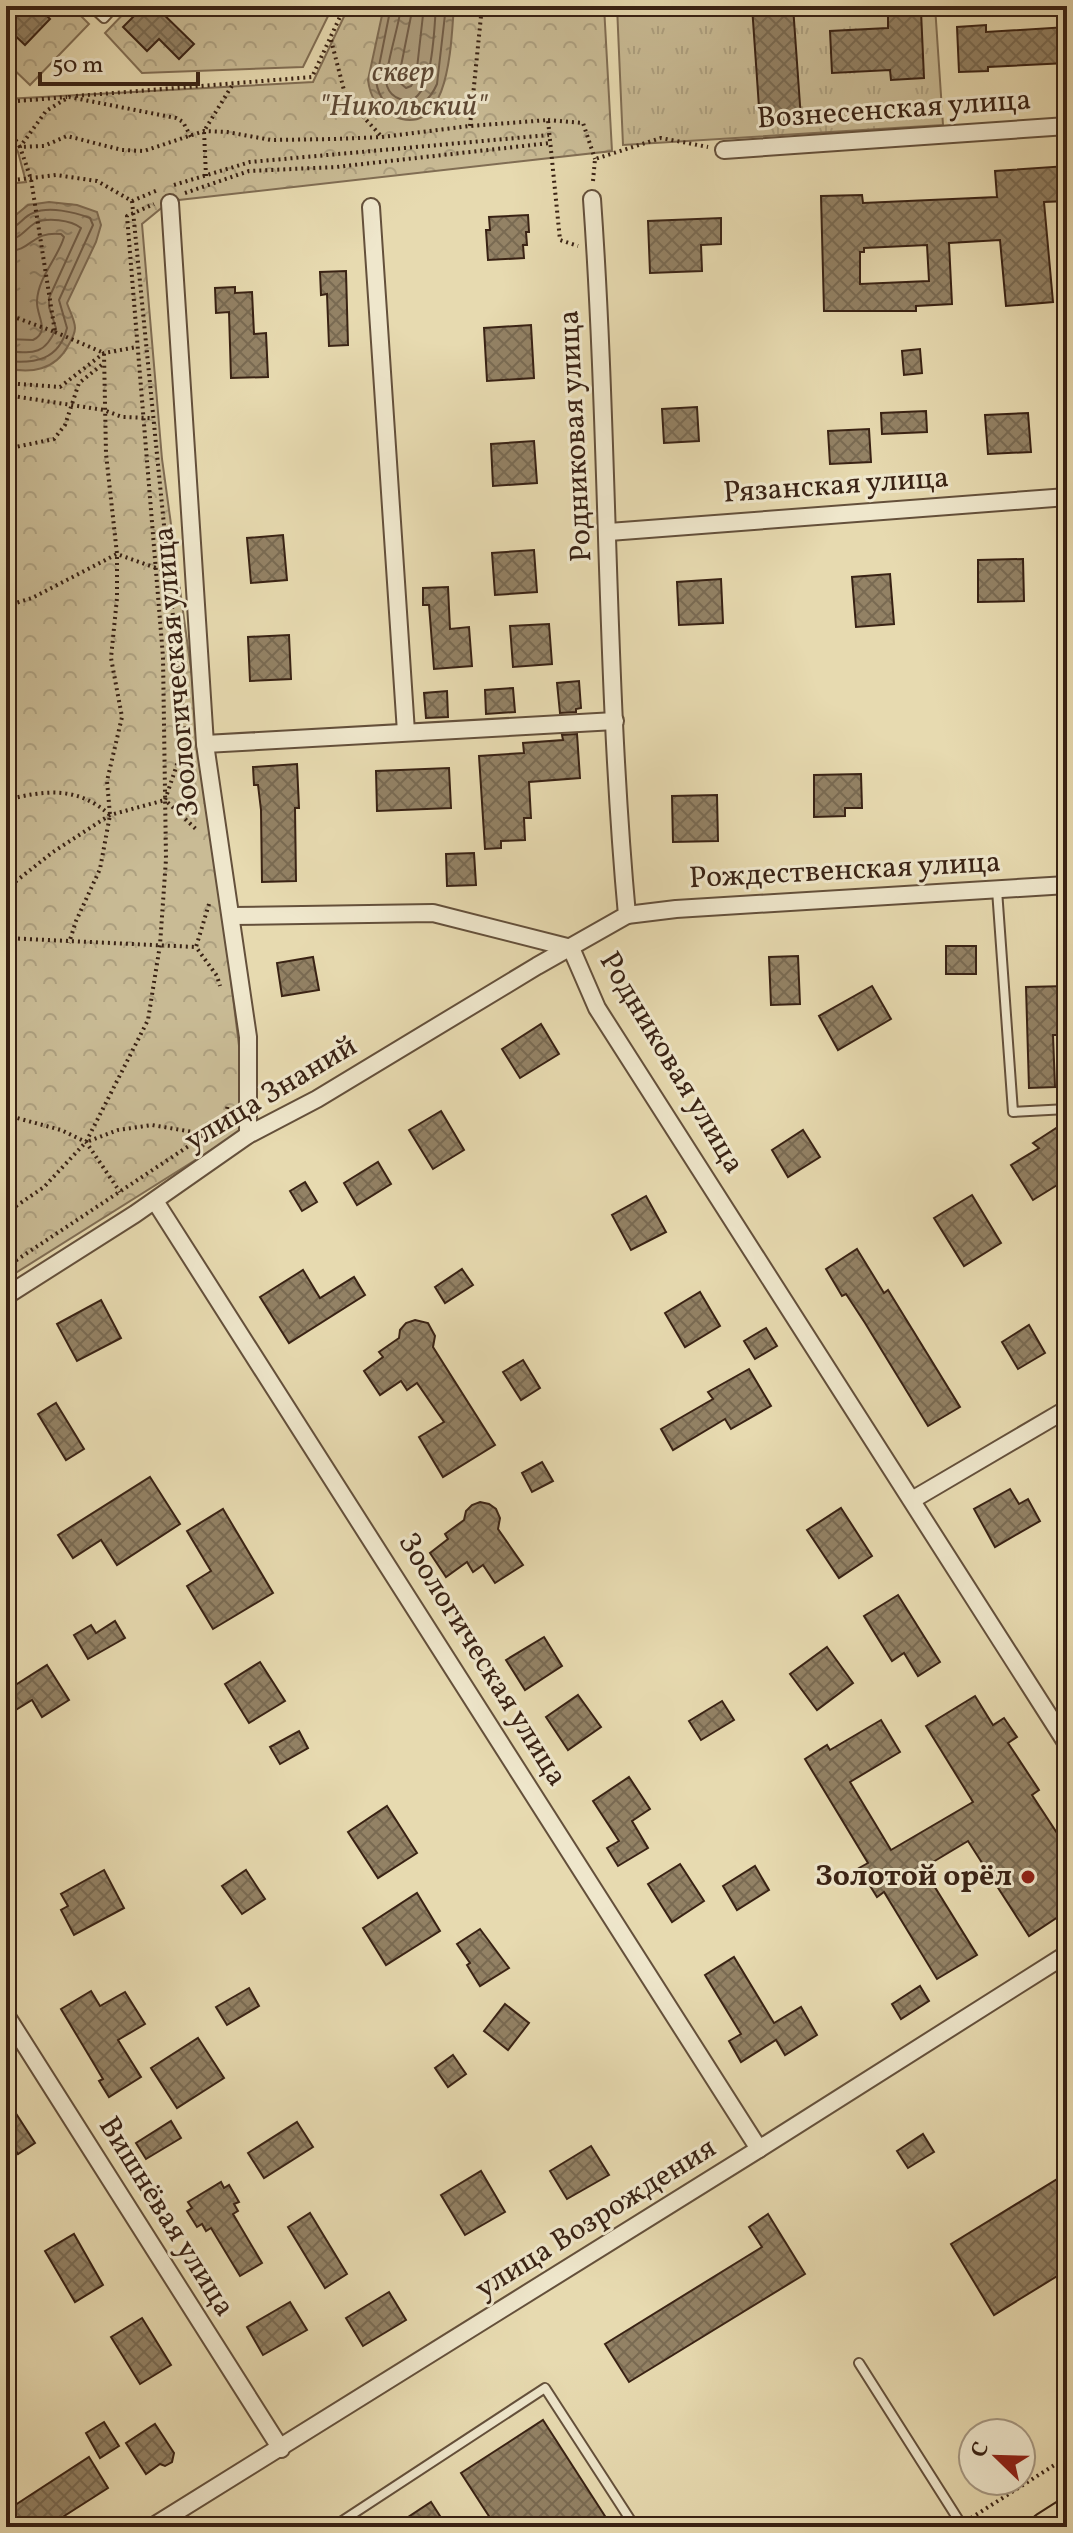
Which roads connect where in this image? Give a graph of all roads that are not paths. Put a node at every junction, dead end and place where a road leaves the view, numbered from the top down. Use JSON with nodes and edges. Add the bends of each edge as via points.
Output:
{"nodes":[{"id":1,"x":91,"y":6,"type":"edge"},
{"id":2,"x":115,"y":6,"type":"edge"},
{"id":3,"x":1067,"y":126,"type":"edge"},
{"id":4,"x":724,"y":150,"type":"road end"},
{"id":5,"x":592,"y":199,"type":"road end"},
{"id":6,"x":169,"y":200,"type":"road end"},
{"id":7,"x":371,"y":207,"type":"dead end"},
{"id":8,"x":1067,"y":497,"type":"edge"},
{"id":9,"x":609,"y":532,"type":"junction"},
{"id":10,"x":615,"y":721,"type":"junction"},
{"id":11,"x":406,"y":732,"type":"junction"},
{"id":12,"x":205,"y":744,"type":"junction"},
{"id":13,"x":1067,"y":885,"type":"edge"},
{"id":14,"x":997,"y":890,"type":"junction"},
{"id":15,"x":627,"y":915,"type":"junction"},
{"id":16,"x":232,"y":916,"type":"junction"},
{"id":17,"x":571,"y":948,"type":"junction"},
{"id":18,"x":1067,"y":1109,"type":"edge"},
{"id":19,"x":248,"y":1135,"type":"junction"},
{"id":20,"x":155,"y":1201,"type":"junction"},
{"id":21,"x":6,"y":1296,"type":"edge"},
{"id":22,"x":1067,"y":1409,"type":"edge"},
{"id":23,"x":912,"y":1500,"type":"junction"},
{"id":24,"x":1067,"y":1744,"type":"edge"},
{"id":25,"x":1067,"y":1954,"type":"edge"},
{"id":26,"x":6,"y":2015,"type":"edge"},
{"id":27,"x":759,"y":2149,"type":"junction"},
{"id":28,"x":859,"y":2363,"type":"dead end"},
{"id":29,"x":281,"y":2449,"type":"junction"},
{"id":30,"x":1067,"y":2513,"type":"edge"},
{"id":31,"x":962,"y":2525,"type":"edge"},
{"id":32,"x":152,"y":2527,"type":"edge"},
{"id":33,"x":333,"y":2527,"type":"edge"},
{"id":34,"x":635,"y":2527,"type":"edge"},
{"id":35,"x":1045,"y":2527,"type":"edge"}],
"edges":[{"from":1,"to":2,"type":"lane","via":[[104,18]]},
{"from":3,"to":4,"type":"street","name":"Вознесенская улица"},
{"from":5,"to":9,"type":"street","name":"Родниковая улица"},
{"from":6,"to":12,"type":"street","name":"Зоологическая улица"},
{"from":7,"to":11,"type":"street"},
{"from":8,"to":9,"type":"street","name":"Рязанская улица"},
{"from":9,"to":10,"type":"street","name":"Родниковая улица"},
{"from":10,"to":11,"type":"street"},
{"from":10,"to":15,"type":"street","name":"Родниковая улица"},
{"from":11,"to":12,"type":"street"},
{"from":12,"to":16,"type":"street","name":"Зоологическая улица"},
{"from":13,"to":14,"type":"street","name":"Рождественская улица"},
{"from":14,"to":15,"type":"street","name":"Рождественская улица"},
{"from":14,"to":18,"type":"lane","via":[[1013,1112]]},
{"from":15,"to":17,"type":"street","name":"Родниковая улица"},
{"from":16,"to":17,"type":"street","via":[[433,913]]},
{"from":16,"to":19,"type":"street","name":"Зоологическая улица","via":[[248,1037]]},
{"from":17,"to":19,"type":"street","name":"улица Знаний"},
{"from":17,"to":23,"type":"street","name":"Родниковая улица","via":[[597,1008]]},
{"from":19,"to":20,"type":"street","name":"улица Знаний"},
{"from":20,"to":21,"type":"street","name":"улица Знаний"},
{"from":20,"to":27,"type":"street","name":"Зоологическая улица"},
{"from":22,"to":23,"type":"street"},
{"from":23,"to":24,"type":"street","name":"Родниковая улица"},
{"from":25,"to":27,"type":"street","name":"улица Возрождения"},
{"from":26,"to":29,"type":"street","name":"Вишнёвая улица"},
{"from":27,"to":29,"type":"street","name":"улица Возрождения"},
{"from":28,"to":31,"type":"lane"},
{"from":29,"to":32,"type":"street","name":"улица Возрождения"},
{"from":30,"to":35,"type":"highway"},
{"from":33,"to":34,"type":"lane","via":[[545,2388]]}]}
